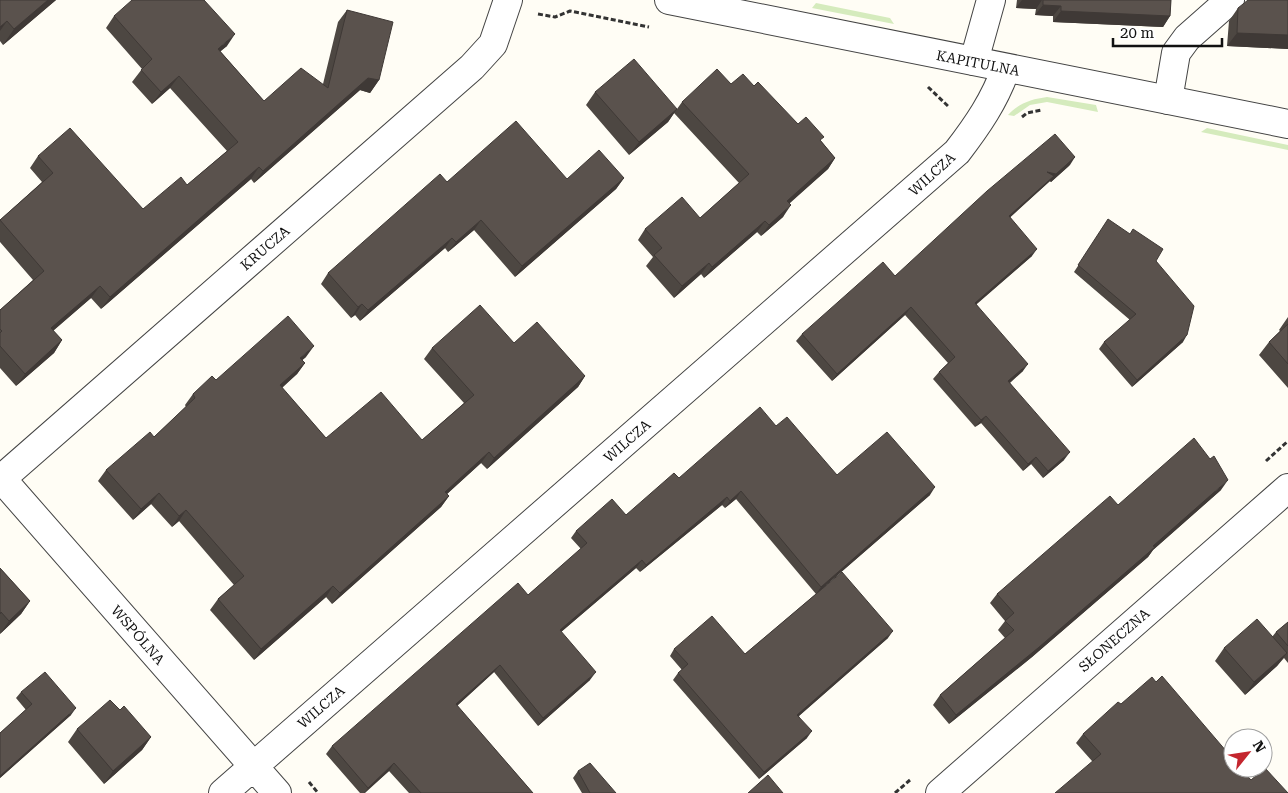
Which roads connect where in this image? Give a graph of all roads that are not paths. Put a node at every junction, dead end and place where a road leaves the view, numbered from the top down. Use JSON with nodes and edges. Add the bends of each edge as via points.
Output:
{"nodes":[{"id":1,"x":508,"y":0,"type":"edge"},
{"id":2,"x":669,"y":0,"type":"edge"},
{"id":3,"x":991,"y":0,"type":"edge"},
{"id":4,"x":1230,"y":0,"type":"edge"},
{"id":5,"x":974,"y":62,"type":"junction"},
{"id":6,"x":1006,"y":68,"type":"junction"},
{"id":7,"x":1168,"y":100,"type":"junction"},
{"id":8,"x":1288,"y":124,"type":"edge"},
{"id":9,"x":1,"y":479,"type":"edge"},
{"id":10,"x":1288,"y":488,"type":"edge"},
{"id":11,"x":253,"y":766,"type":"junction"},
{"id":12,"x":222,"y":793,"type":"edge"},
{"id":13,"x":277,"y":793,"type":"edge"},
{"id":14,"x":940,"y":793,"type":"edge"}],
"edges":[{"from":1,"to":9,"type":"street","name":"KRUCZA","via":[[493,44],[472,67]]},
{"from":2,"to":5,"type":"street","name":"KAPITULNA"},
{"from":3,"to":5,"type":"street"},
{"from":4,"to":7,"type":"street","via":[[1187,38],[1176,53]]},
{"from":5,"to":6,"type":"street","name":"KAPITULNA"},
{"from":6,"to":7,"type":"street","name":"KAPITULNA"},
{"from":6,"to":11,"type":"street","name":"WILCZA","via":[[983,116],[957,152]]},
{"from":7,"to":8,"type":"street","name":"KAPITULNA"},
{"from":9,"to":11,"type":"street","name":"WSPÓLNA"},
{"from":10,"to":14,"type":"street","name":"SŁONECZNA"},
{"from":11,"to":12,"type":"street","name":"WILCZA"},
{"from":11,"to":13,"type":"street","name":"WSPÓLNA"}]}
